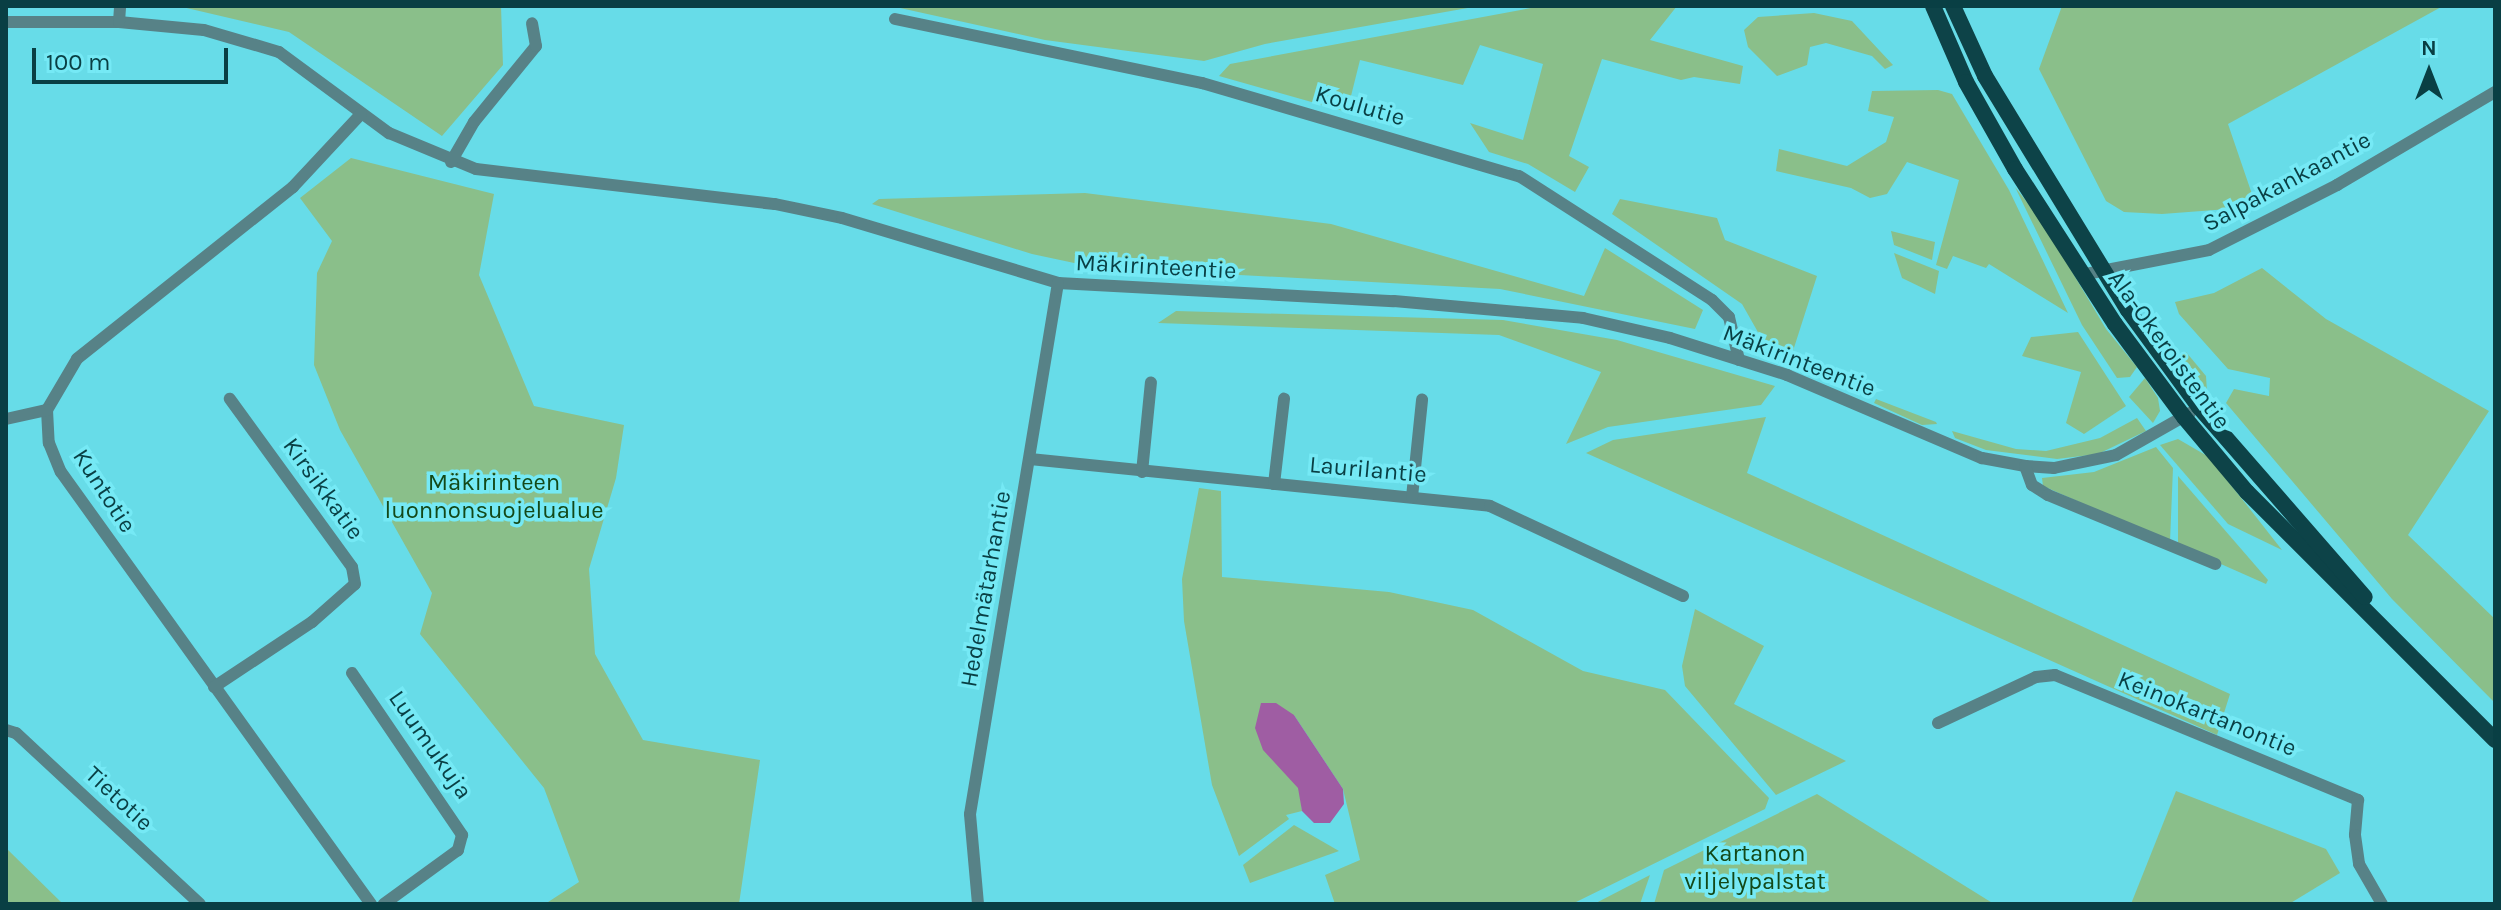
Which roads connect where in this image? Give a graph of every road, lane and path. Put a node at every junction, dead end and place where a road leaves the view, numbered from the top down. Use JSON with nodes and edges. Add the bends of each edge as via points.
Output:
{"nodes":[{"id":1,"x":120,"y":6,"type":"edge"},
{"id":2,"x":1933,"y":6,"type":"edge"},
{"id":3,"x":1953,"y":6,"type":"edge"},
{"id":4,"x":895,"y":19,"type":"dead end"},
{"id":5,"x":6,"y":22,"type":"edge"},
{"id":6,"x":119,"y":22,"type":"junction"},
{"id":7,"x":532,"y":23,"type":"dead end"},
{"id":8,"x":2495,"y":92,"type":"edge"},
{"id":9,"x":361,"y":114,"type":"junction"},
{"id":10,"x":451,"y":162,"type":"junction"},
{"id":11,"x":2103,"y":269,"type":"junction"},
{"id":12,"x":2086,"y":274,"type":"junction"},
{"id":13,"x":1058,"y":283,"type":"junction"},
{"id":14,"x":1739,"y":360,"type":"junction"},
{"id":15,"x":1151,"y":382,"type":"dead end"},
{"id":16,"x":230,"y":399,"type":"dead end"},
{"id":17,"x":1284,"y":399,"type":"dead end"},
{"id":18,"x":1422,"y":400,"type":"dead end"},
{"id":19,"x":2199,"y":407,"type":"junction"},
{"id":20,"x":47,"y":410,"type":"junction"},
{"id":21,"x":2184,"y":417,"type":"junction"},
{"id":22,"x":6,"y":419,"type":"edge"},
{"id":23,"x":1030,"y":459,"type":"junction"},
{"id":24,"x":2025,"y":466,"type":"junction"},
{"id":25,"x":1142,"y":472,"type":"junction"},
{"id":26,"x":1274,"y":484,"type":"junction"},
{"id":27,"x":1412,"y":497,"type":"junction"},
{"id":28,"x":2215,"y":564,"type":"dead end"},
{"id":29,"x":1683,"y":596,"type":"dead end"},
{"id":30,"x":352,"y":673,"type":"dead end"},
{"id":31,"x":2431,"y":675,"type":"junction"},
{"id":32,"x":214,"y":687,"type":"junction"},
{"id":33,"x":1938,"y":723,"type":"dead end"},
{"id":34,"x":6,"y":730,"type":"edge"},
{"id":35,"x":2495,"y":740,"type":"edge"},
{"id":36,"x":200,"y":904,"type":"edge"},
{"id":37,"x":371,"y":904,"type":"edge"},
{"id":38,"x":384,"y":904,"type":"edge"},
{"id":39,"x":978,"y":904,"type":"edge"},
{"id":40,"x":2382,"y":904,"type":"edge"}],
"edges":[{"from":1,"to":6,"type":"street"},
{"from":2,"to":12,"type":"main road","name":"Ala-Okeroistentie","via":[[1992,131]]},
{"from":3,"to":11,"type":"main road","name":"Ala-Okeroistentie","via":[[1985,76]]},
{"from":4,"to":14,"type":"street","name":"Koulutie","via":[[1202,83],[1519,176],[1712,300],[1729,317]]},
{"from":5,"to":6,"type":"street","name":"Mäkirinteentie"},
{"from":6,"to":9,"type":"street","name":"Mäkirinteentie","via":[[204,30],[279,52]]},
{"from":7,"to":10,"type":"street","via":[[536,46],[474,122]]},
{"from":8,"to":11,"type":"street","name":"Salpakankaantie","via":[[2337,185],[2221,244],[2159,262]]},
{"from":9,"to":10,"type":"street","name":"Mäkirinteentie"},
{"from":9,"to":20,"type":"street","via":[[293,187],[77,359]]},
{"from":10,"to":13,"type":"street","name":"Mäkirinteentie","via":[[788,206]]},
{"from":11,"to":12,"type":"street","name":"Salpakankaantie"},
{"from":11,"to":19,"type":"main road","name":"Ala-Okeroistentie"},
{"from":12,"to":21,"type":"main road","name":"Ala-Okeroistentie"},
{"from":13,"to":14,"type":"street","name":"Mäkirinteentie","via":[[1583,318]]},
{"from":13,"to":23,"type":"street","name":"Hedelmätarhantie"},
{"from":14,"to":24,"type":"street","name":"Mäkirinteentie","via":[[1816,386],[1982,458]]},
{"from":15,"to":25,"type":"street"},
{"from":16,"to":32,"type":"street","name":"Kirsikkatie","via":[[352,567],[355,584],[312,622]]},
{"from":17,"to":26,"type":"street"},
{"from":18,"to":27,"type":"street"},
{"from":19,"to":21,"type":"street","name":"Mäkirinteentie"},
{"from":19,"to":31,"type":"main road","name":"Ala-Okeroistentie"},
{"from":20,"to":22,"type":"street"},
{"from":20,"to":32,"type":"street","name":"Kuntotie","via":[[49,443],[61,472]]},
{"from":21,"to":24,"type":"street","name":"Mäkirinteentie","via":[[2116,455],[2054,468]]},
{"from":21,"to":31,"type":"main road","name":"Ala-Okeroistentie","via":[[2247,492]]},
{"from":23,"to":25,"type":"street","name":"Laurilantie"},
{"from":23,"to":39,"type":"street","name":"Hedelmätarhantie","via":[[970,814]]},
{"from":24,"to":28,"type":"street","via":[[2032,485],[2048,495]]},
{"from":25,"to":26,"type":"street","name":"Laurilantie"},
{"from":26,"to":27,"type":"street","name":"Laurilantie"},
{"from":27,"to":29,"type":"street","name":"Laurilantie","via":[[1505,510]]},
{"from":30,"to":38,"type":"street","name":"Luumukuja","via":[[462,835],[458,850]]},
{"from":31,"to":35,"type":"main road","name":"Ala-Okeroistentie"},
{"from":32,"to":37,"type":"street","name":"Kuntotie"},
{"from":33,"to":40,"type":"street","name":"Keinokartanontie","via":[[2036,677],[2069,681],[2358,800],[2359,864]]},
{"from":34,"to":36,"type":"street","name":"Tietotie","via":[[16,733]]}]}
